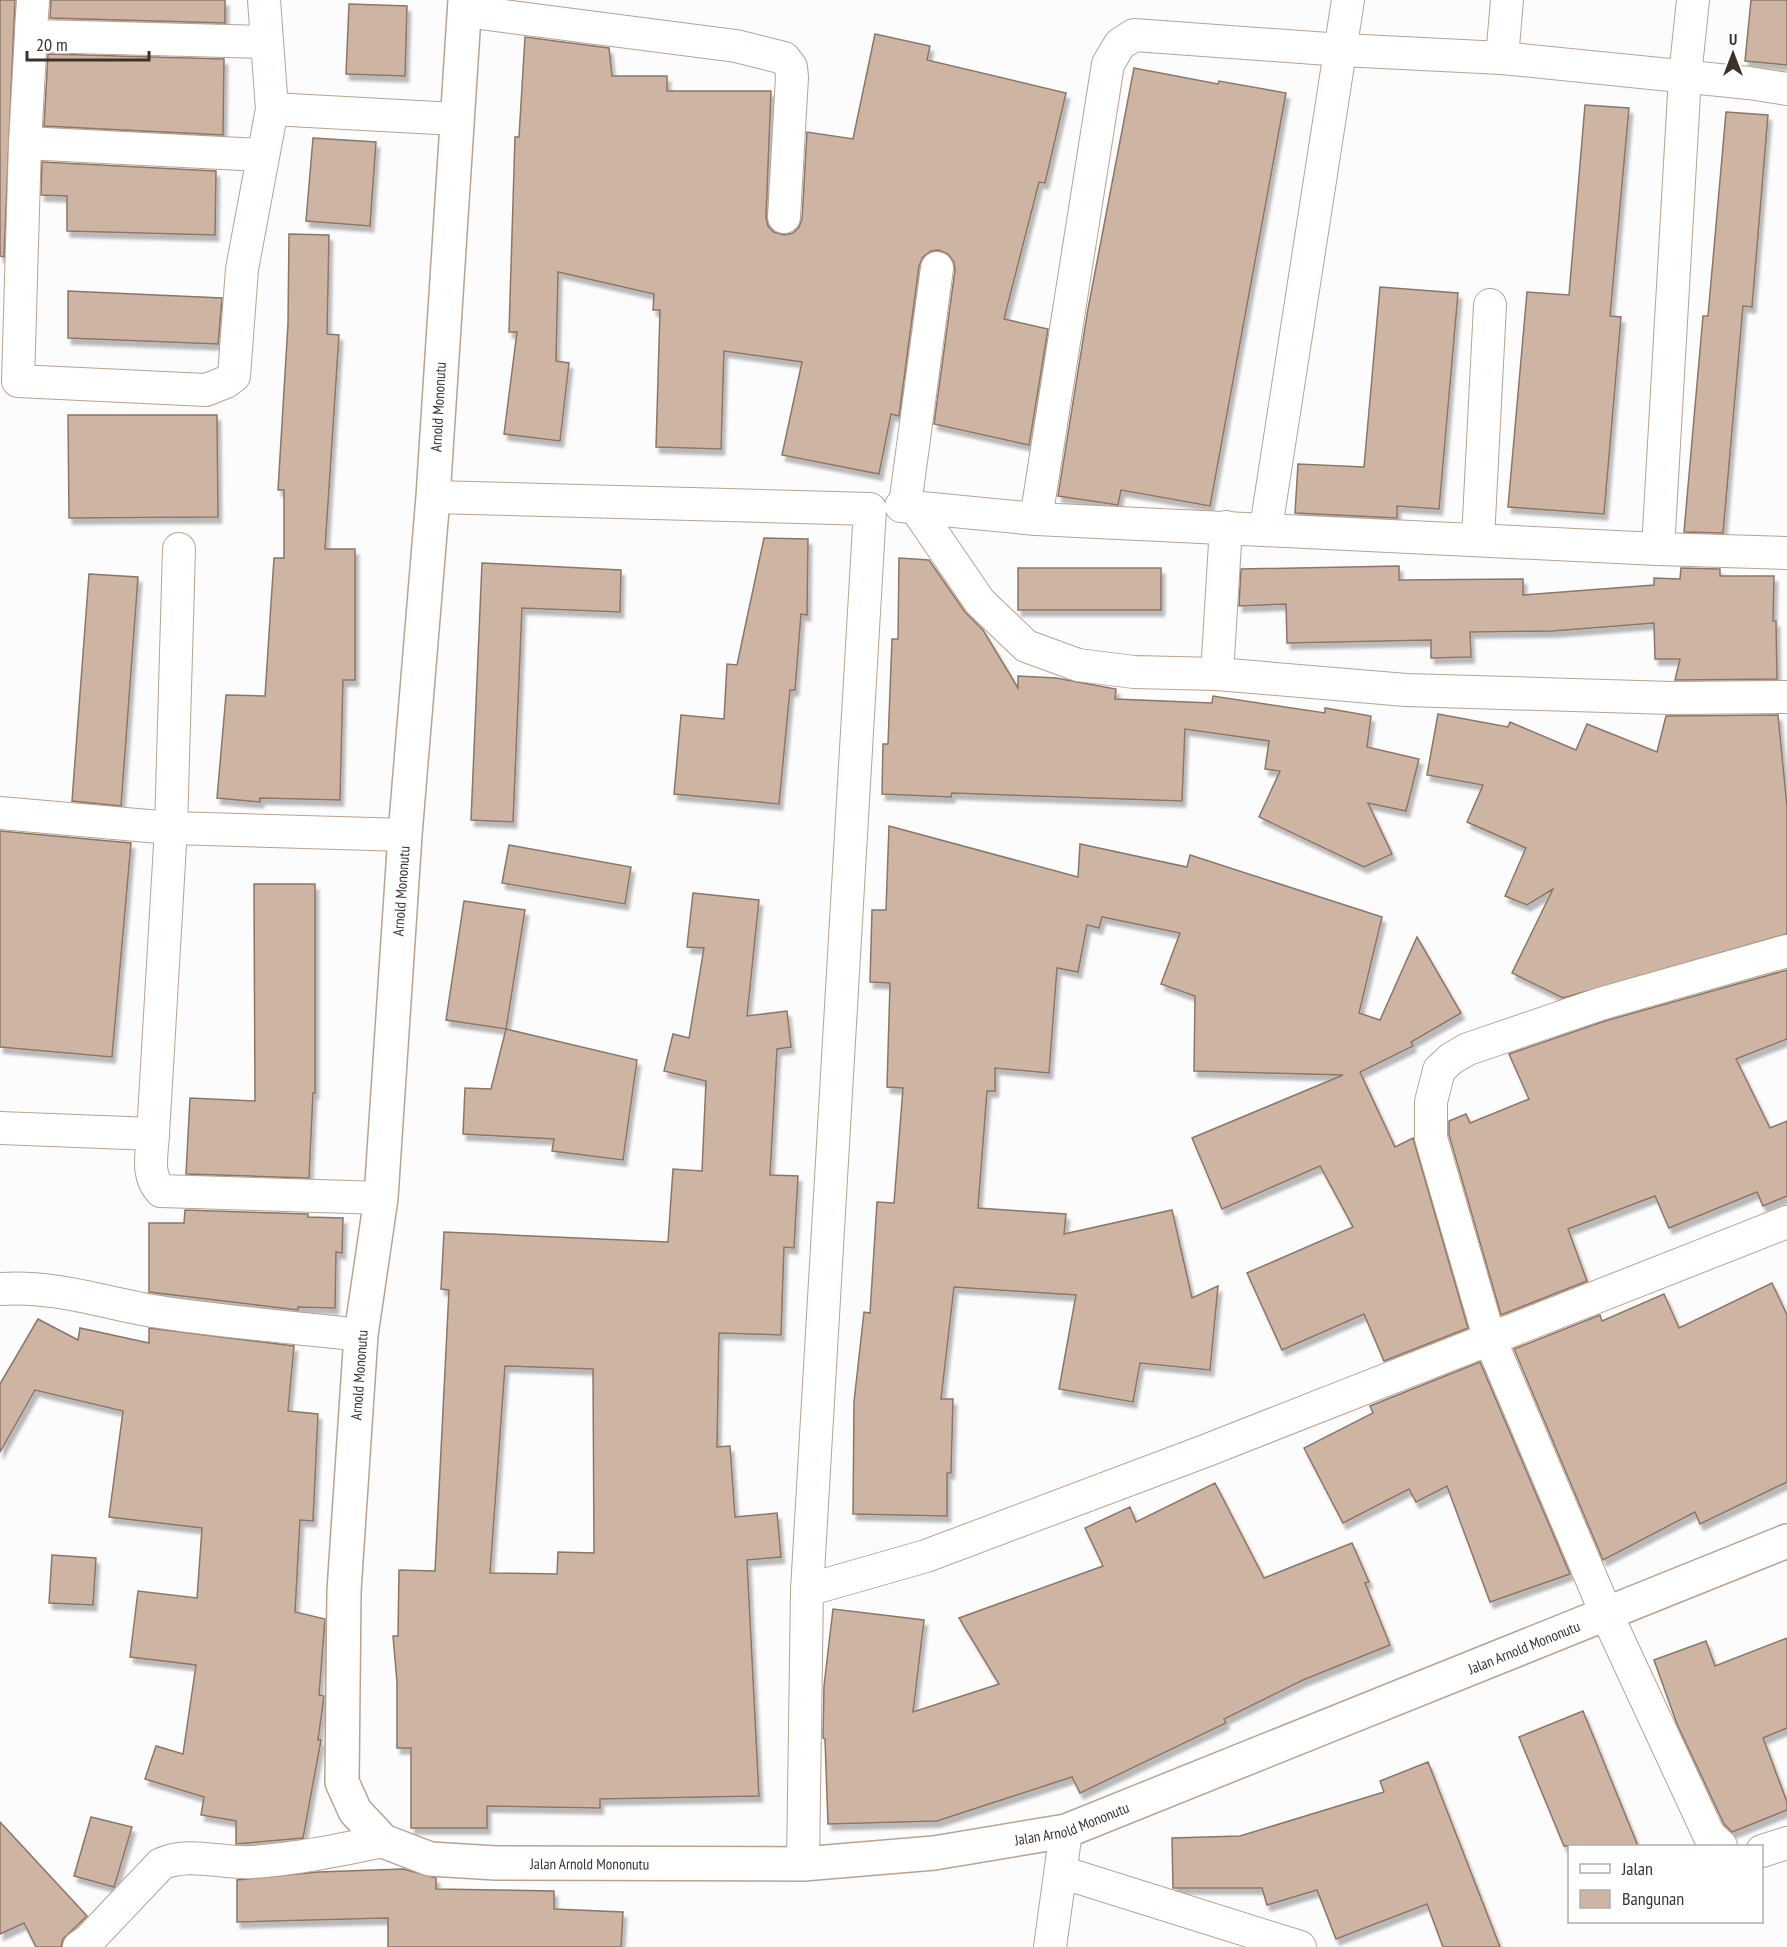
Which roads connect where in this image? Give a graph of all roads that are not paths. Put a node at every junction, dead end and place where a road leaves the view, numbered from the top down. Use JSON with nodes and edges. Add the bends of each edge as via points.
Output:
{"nodes":[{"id":1,"x":33,"y":0,"type":"edge"},
{"id":2,"x":264,"y":0,"type":"edge"},
{"id":3,"x":1348,"y":0,"type":"edge"},
{"id":4,"x":1507,"y":0,"type":"edge"},
{"id":5,"x":1693,"y":0,"type":"edge"},
{"id":6,"x":465,"y":5,"type":"edge"},
{"id":7,"x":31,"y":33,"type":"junction"},
{"id":8,"x":266,"y":42,"type":"junction"},
{"id":9,"x":1342,"y":50,"type":"junction"},
{"id":10,"x":1502,"y":58,"type":"junction"},
{"id":11,"x":1685,"y":76,"type":"junction"},
{"id":12,"x":1787,"y":89,"type":"edge"},
{"id":13,"x":272,"y":109,"type":"junction"},
{"id":14,"x":455,"y":119,"type":"junction"},
{"id":15,"x":25,"y":143,"type":"junction"},
{"id":16,"x":263,"y":155,"type":"junction"},
{"id":17,"x":784,"y":217,"type":"dead end"},
{"id":18,"x":937,"y":268,"type":"dead end"},
{"id":19,"x":1490,"y":305,"type":"dead end"},
{"id":20,"x":433,"y":497,"type":"junction"},
{"id":21,"x":910,"y":506,"type":"junction"},
{"id":22,"x":870,"y":509,"type":"junction"},
{"id":23,"x":1036,"y":519,"type":"junction"},
{"id":24,"x":1226,"y":527,"type":"junction"},
{"id":25,"x":1266,"y":528,"type":"junction"},
{"id":26,"x":1478,"y":539,"type":"junction"},
{"id":27,"x":179,"y":549,"type":"dead end"},
{"id":28,"x":1658,"y":549,"type":"junction"},
{"id":29,"x":1787,"y":553,"type":"edge"},
{"id":30,"x":1217,"y":674,"type":"junction"},
{"id":31,"x":1787,"y":697,"type":"edge"},
{"id":32,"x":0,"y":813,"type":"edge"},
{"id":33,"x":171,"y":828,"type":"junction"},
{"id":34,"x":405,"y":835,"type":"junction"},
{"id":35,"x":1787,"y":951,"type":"edge"},
{"id":36,"x":0,"y":1128,"type":"edge"},
{"id":37,"x":153,"y":1134,"type":"junction"},
{"id":38,"x":381,"y":1197,"type":"junction"},
{"id":39,"x":1787,"y":1221,"type":"edge"},
{"id":40,"x":0,"y":1289,"type":"edge"},
{"id":41,"x":361,"y":1335,"type":"junction"},
{"id":42,"x":1489,"y":1337,"type":"junction"},
{"id":43,"x":1787,"y":1541,"type":"edge"},
{"id":44,"x":807,"y":1590,"type":"junction"},
{"id":45,"x":1606,"y":1613,"type":"junction"},
{"id":46,"x":342,"y":1782,"type":"joint"},
{"id":47,"x":1066,"y":1831,"type":"junction"},
{"id":48,"x":383,"y":1841,"type":"junction"},
{"id":49,"x":1787,"y":1842,"type":"edge"},
{"id":50,"x":1720,"y":1845,"type":"edge"},
{"id":51,"x":1763,"y":1850,"type":"edge"},
{"id":52,"x":803,"y":1864,"type":"junction"},
{"id":53,"x":1061,"y":1872,"type":"junction"},
{"id":54,"x":79,"y":1947,"type":"edge"},
{"id":55,"x":1050,"y":1947,"type":"edge"},
{"id":56,"x":1300,"y":1947,"type":"edge"}],
"edges":[{"from":1,"to":7,"type":"street"},
{"from":2,"to":8,"type":"street"},
{"from":3,"to":9,"type":"street"},
{"from":4,"to":10,"type":"street"},
{"from":5,"to":11,"type":"street"},
{"from":6,"to":14,"type":"street","name":"Arnold Mononutu"},
{"from":6,"to":17,"type":"street","via":[[736,46],[784,58],[792,77]]},
{"from":7,"to":8,"type":"street"},
{"from":7,"to":15,"type":"street"},
{"from":8,"to":13,"type":"street"},
{"from":9,"to":10,"type":"street"},
{"from":9,"to":23,"type":"street","via":[[1134,35],[1120,44],[1108,64]]},
{"from":9,"to":25,"type":"street"},
{"from":10,"to":11,"type":"street"},
{"from":11,"to":12,"type":"street"},
{"from":11,"to":28,"type":"street"},
{"from":13,"to":14,"type":"street"},
{"from":13,"to":16,"type":"street"},
{"from":14,"to":20,"type":"street","name":"Arnold Mononutu"},
{"from":15,"to":16,"type":"street"},
{"from":15,"to":16,"type":"street","via":[[18,381],[147,388],[206,390],[234,376],[242,269]]},
{"from":18,"to":21,"type":"street"},
{"from":19,"to":26,"type":"street"},
{"from":20,"to":22,"type":"street"},
{"from":20,"to":34,"type":"street","name":"Arnold Mononutu"},
{"from":21,"to":22,"type":"street"},
{"from":21,"to":23,"type":"street"},
{"from":21,"to":30,"type":"street","via":[[980,602],[1026,646],[1078,665],[1134,672]]},
{"from":22,"to":44,"type":"street"},
{"from":23,"to":24,"type":"street"},
{"from":24,"to":25,"type":"street"},
{"from":24,"to":30,"type":"street"},
{"from":25,"to":26,"type":"street"},
{"from":26,"to":28,"type":"street"},
{"from":27,"to":33,"type":"street"},
{"from":28,"to":29,"type":"street"},
{"from":30,"to":31,"type":"street","via":[[1406,690],[1671,698]]},
{"from":32,"to":33,"type":"street"},
{"from":33,"to":34,"type":"street"},
{"from":33,"to":37,"type":"street"},
{"from":34,"to":38,"type":"street","name":"Arnold Mononutu"},
{"from":35,"to":42,"type":"street","via":[[1589,1007],[1468,1049],[1439,1070],[1431,1102],[1431,1138]]},
{"from":36,"to":37,"type":"street"},
{"from":37,"to":38,"type":"street","via":[[151,1171],[153,1182],[161,1191]]},
{"from":38,"to":41,"type":"street","name":"Arnold Mononutu"},
{"from":39,"to":42,"type":"street"},
{"from":40,"to":41,"type":"street","via":[[87,1295],[194,1317]]},
{"from":41,"to":46,"type":"street","name":"Arnold Mononutu","via":[[344,1591]]},
{"from":42,"to":44,"type":"street","via":[[1205,1451],[926,1556]]},
{"from":42,"to":45,"type":"street"},
{"from":43,"to":45,"type":"street","name":"Jalan Arnold Mononutu"},
{"from":44,"to":52,"type":"street"},
{"from":45,"to":47,"type":"street","name":"Jalan Arnold Mononutu"},
{"from":45,"to":50,"type":"street","via":[[1709,1836]]},
{"from":46,"to":48,"type":"street","name":"Jalan Arnold Mononutu","via":[[355,1811]]},
{"from":47,"to":52,"type":"street","name":"Jalan Arnold Mononutu","via":[[934,1853]]},
{"from":47,"to":53,"type":"street"},
{"from":48,"to":52,"type":"street","name":"Jalan Arnold Mononutu","via":[[430,1859]]},
{"from":48,"to":54,"type":"street","via":[[301,1858],[248,1862],[176,1857],[162,1864]]},
{"from":49,"to":51,"type":"street"},
{"from":53,"to":55,"type":"street"},
{"from":53,"to":56,"type":"street"}]}
